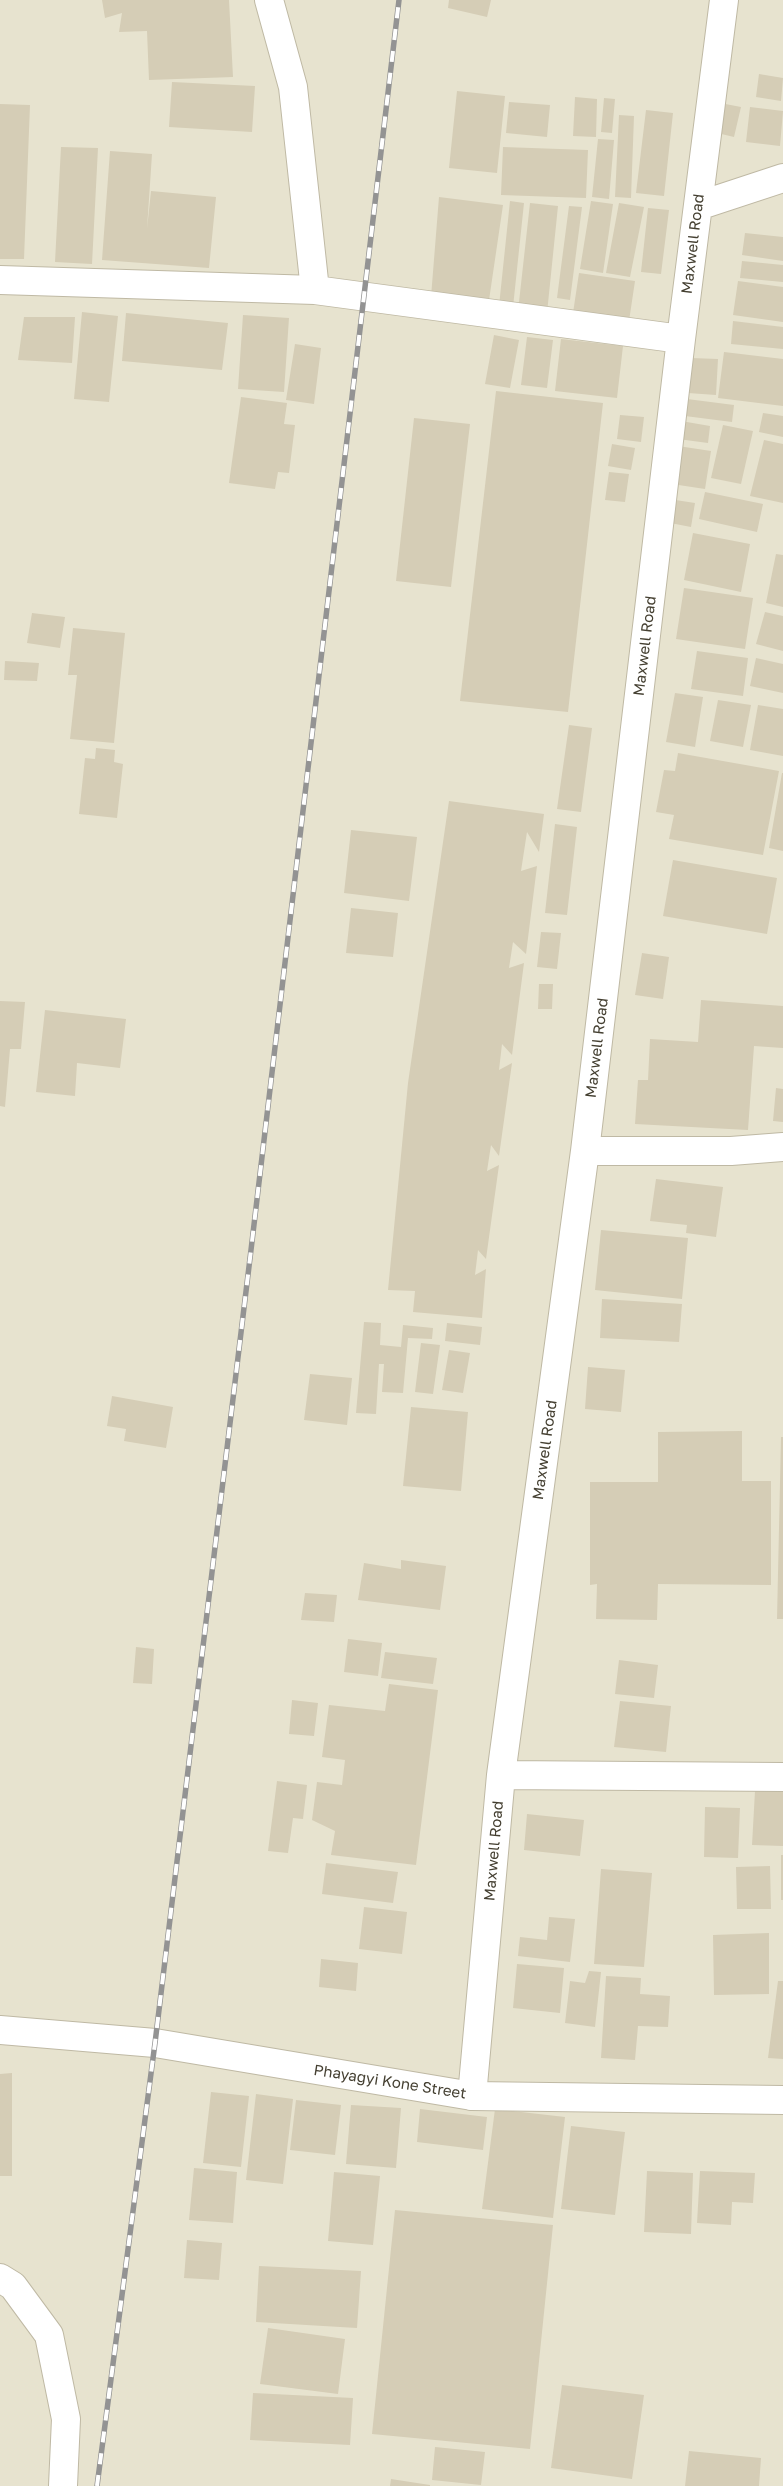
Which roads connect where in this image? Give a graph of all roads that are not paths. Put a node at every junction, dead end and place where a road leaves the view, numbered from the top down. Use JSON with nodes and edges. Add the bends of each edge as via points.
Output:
{"nodes":[{"id":1,"x":269,"y":0,"type":"edge"},
{"id":2,"x":724,"y":0,"type":"edge"},
{"id":3,"x":783,"y":178,"type":"edge"},
{"id":4,"x":698,"y":206,"type":"junction"},
{"id":5,"x":0,"y":280,"type":"edge"},
{"id":6,"x":315,"y":290,"type":"junction"},
{"id":7,"x":681,"y":340,"type":"junction"},
{"id":8,"x":783,"y":1147,"type":"edge"},
{"id":9,"x":585,"y":1151,"type":"junction"},
{"id":10,"x":501,"y":1776,"type":"junction"},
{"id":11,"x":783,"y":1777,"type":"edge"},
{"id":12,"x":0,"y":2030,"type":"edge"},
{"id":13,"x":472,"y":2096,"type":"junction"},
{"id":14,"x":783,"y":2100,"type":"edge"},
{"id":15,"x":0,"y":2278,"type":"edge"},
{"id":16,"x":63,"y":2486,"type":"edge"}],
"edges":[{"from":1,"to":6,"type":"street","via":[[293,87]]},
{"from":2,"to":4,"type":"street","name":"Maxwell Road"},
{"from":3,"to":4,"type":"street"},
{"from":4,"to":7,"type":"street","name":"Maxwell Road"},
{"from":5,"to":6,"type":"street"},
{"from":6,"to":7,"type":"street"},
{"from":7,"to":9,"type":"street","name":"Maxwell Road"},
{"from":8,"to":9,"type":"street","via":[[732,1151]]},
{"from":9,"to":10,"type":"street","name":"Maxwell Road"},
{"from":10,"to":11,"type":"street"},
{"from":10,"to":13,"type":"street","name":"Maxwell Road"},
{"from":12,"to":13,"type":"street","name":"Phayagyi Kone Street","via":[[155,2043]]},
{"from":13,"to":14,"type":"street","name":"Phayagyi Kone Street"},
{"from":15,"to":16,"type":"street","via":[[13,2286],[49,2335],[66,2419]]}]}
